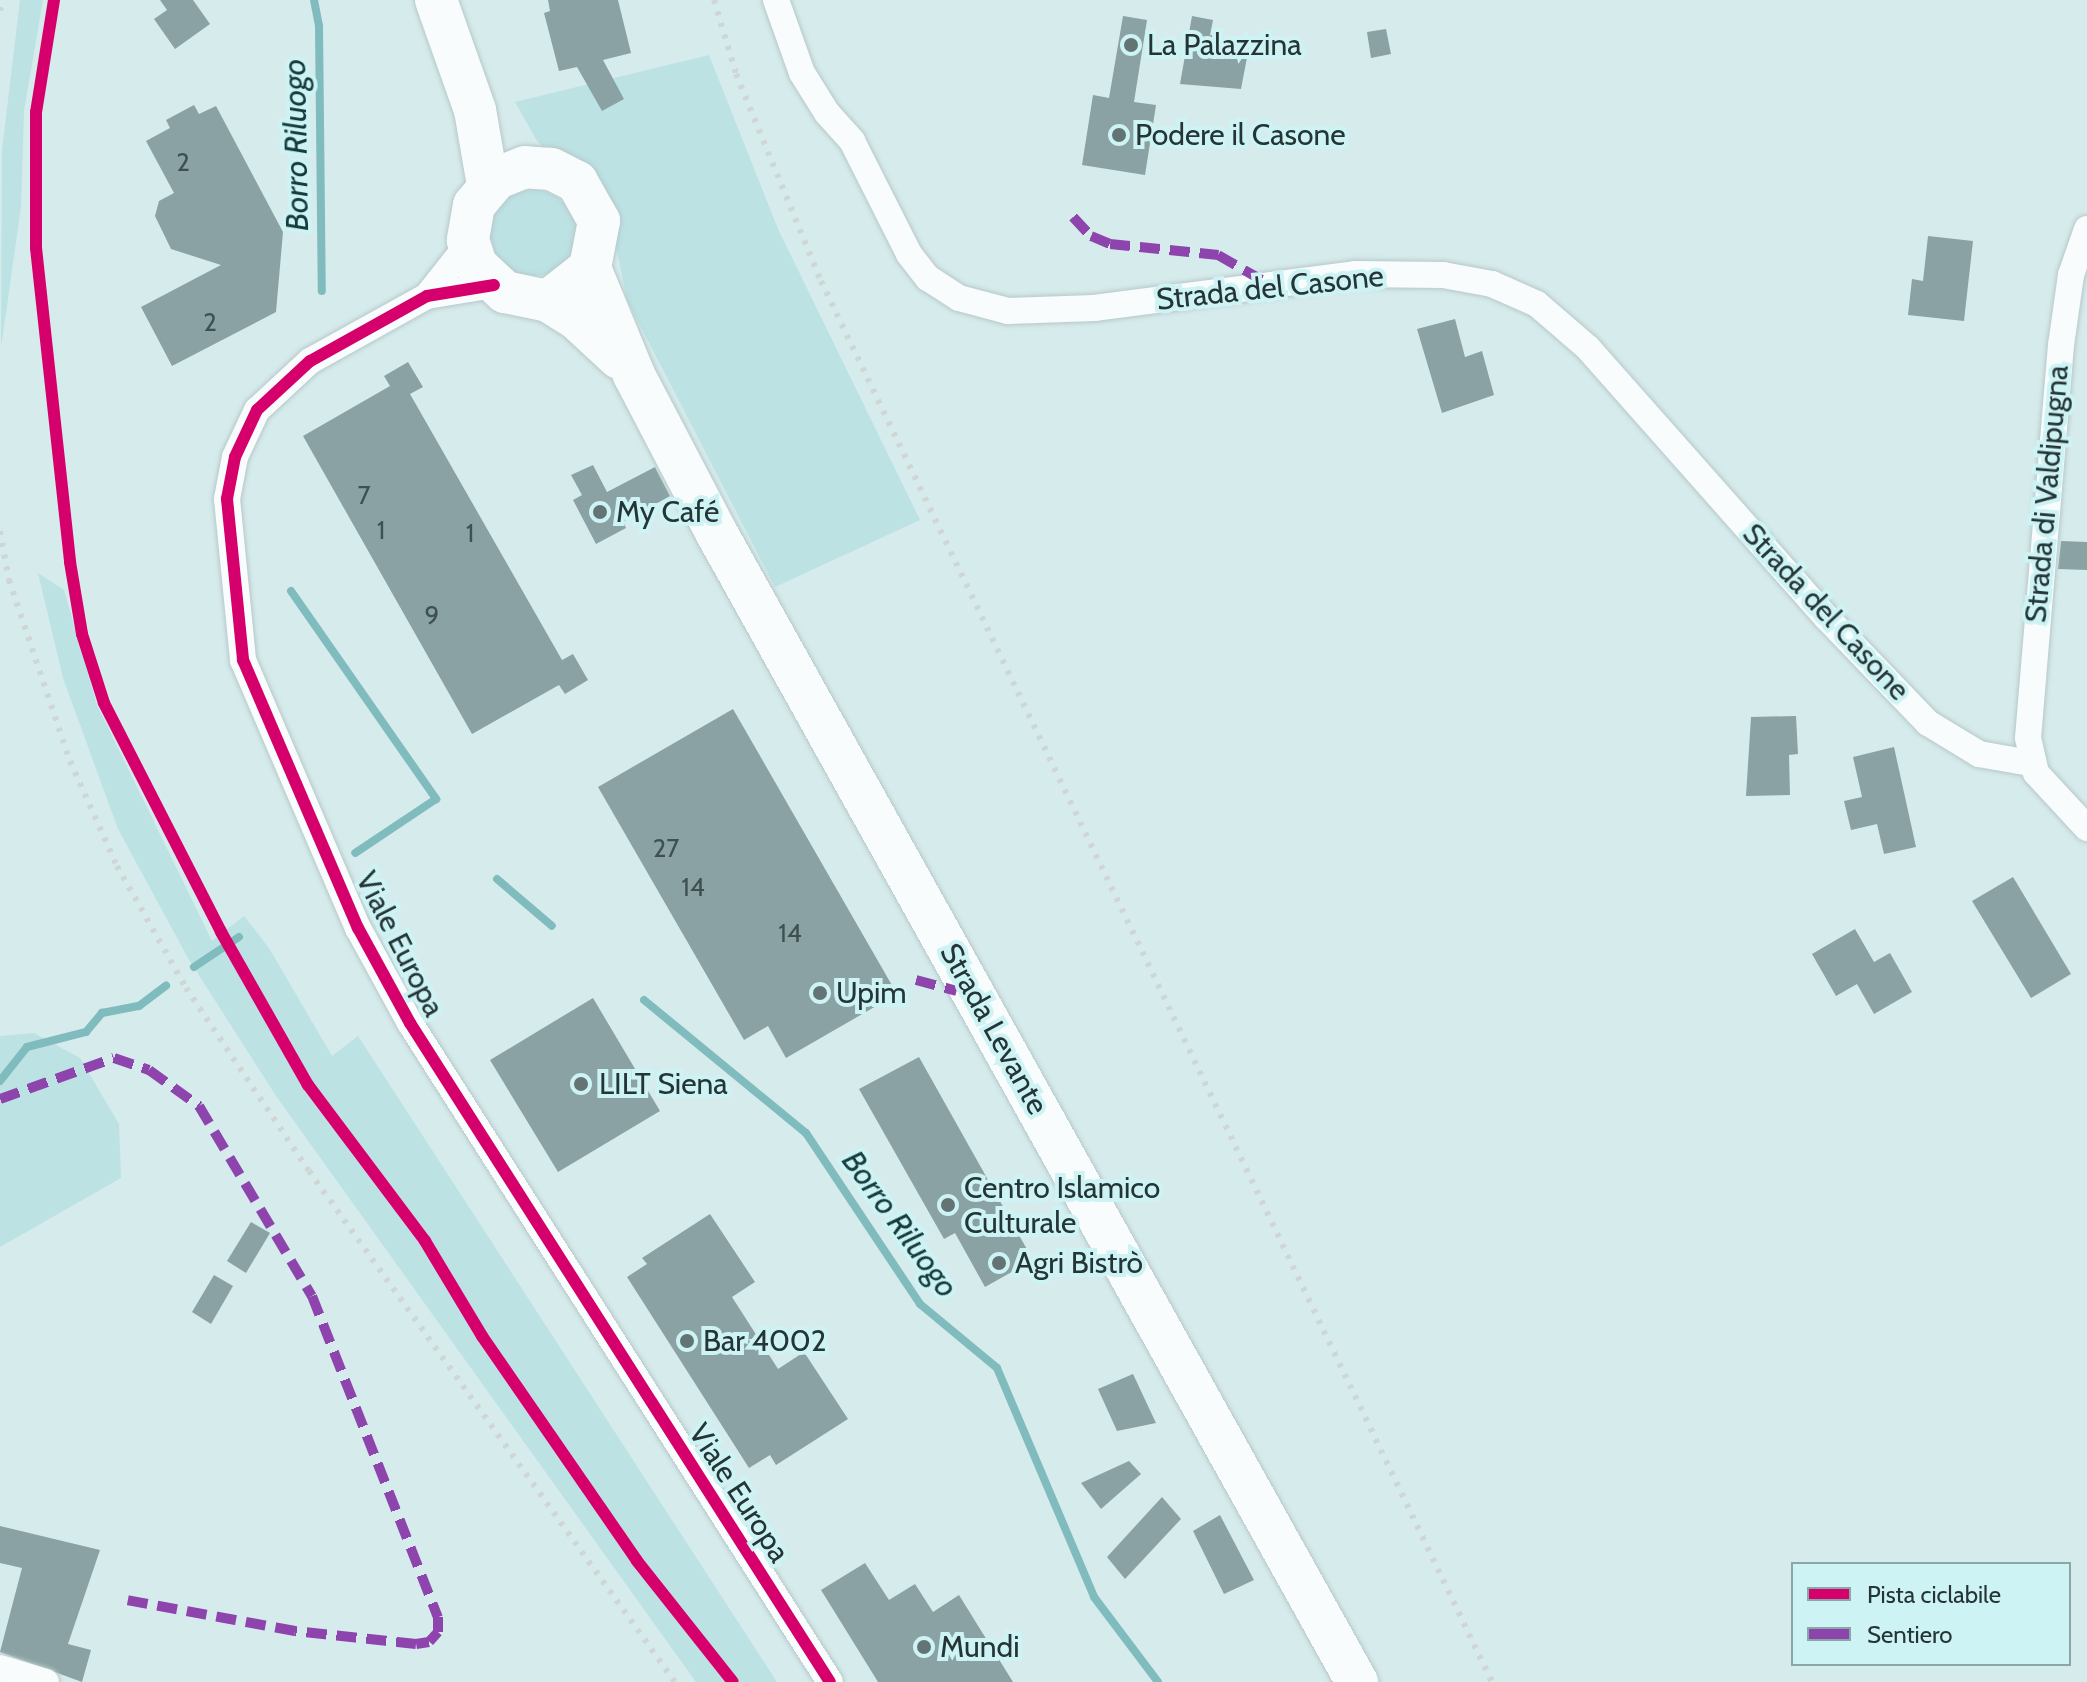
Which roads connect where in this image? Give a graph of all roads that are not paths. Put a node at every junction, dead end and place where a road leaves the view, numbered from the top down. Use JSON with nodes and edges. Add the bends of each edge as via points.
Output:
{"nodes":[{"id":1,"x":436,"y":0,"type":"edge"},
{"id":2,"x":776,"y":0,"type":"edge"},
{"id":3,"x":463,"y":75,"type":"junction"},
{"id":4,"x":536,"y":167,"type":"junction"},
{"id":5,"x":488,"y":185,"type":"junction"},
{"id":6,"x":468,"y":227,"type":"junction"},
{"id":7,"x":2087,"y":229,"type":"edge"},
{"id":8,"x":590,"y":268,"type":"junction"},
{"id":9,"x":494,"y":285,"type":"junction"},
{"id":10,"x":427,"y":296,"type":"junction"},
{"id":11,"x":548,"y":301,"type":"junction"},
{"id":12,"x":634,"y":375,"type":"junction"},
{"id":13,"x":2030,"y":763,"type":"junction"},
{"id":14,"x":2087,"y":828,"type":"edge"},
{"id":15,"x":0,"y":1668,"type":"edge"},
{"id":16,"x":46,"y":1682,"type":"edge"},
{"id":17,"x":830,"y":1682,"type":"edge"},
{"id":18,"x":1357,"y":1682,"type":"edge"}],
"edges":[{"from":1,"to":3,"type":"main road"},
{"from":2,"to":13,"type":"street","name":"Strada del Casone","via":[[802,73],[858,150],[909,254],[928,278],[959,298],[1008,311],[1094,308],[1355,274],[1443,275],[1492,284],[1537,304],[1588,348],[1826,617],[1928,723],[1979,754]]},
{"from":3,"to":4,"type":"main road"},
{"from":3,"to":5,"type":"main road"},
{"from":4,"to":5,"type":"main road","via":[[505,173]]},
{"from":4,"to":8,"type":"main road","via":[[564,174],[594,206],[600,237]]},
{"from":5,"to":6,"type":"main road"},
{"from":6,"to":9,"type":"main road","via":[[471,253]]},
{"from":6,"to":10,"type":"street","name":"Viale Europa","via":[[462,252]]},
{"from":7,"to":13,"type":"street","name":"Strada di Valdipugna","via":[[2071,275],[2057,377],[2029,709]]},
{"from":8,"to":11,"type":"main road"},
{"from":8,"to":12,"type":"main road","name":"Strada Levante"},
{"from":9,"to":10,"type":"street","name":"Viale Europa"},
{"from":9,"to":11,"type":"main road","name":"Strada Levante"},
{"from":10,"to":17,"type":"street","name":"Viale Europa","via":[[331,349],[279,385],[248,425],[229,478],[230,562],[243,660],[358,928],[481,1138]]},
{"from":11,"to":12,"type":"main road","name":"Strada Levante","via":[[588,327]]},
{"from":12,"to":18,"type":"main road","name":"Strada Levante"},
{"from":13,"to":14,"type":"street"},
{"from":15,"to":16,"type":"street"}]}
